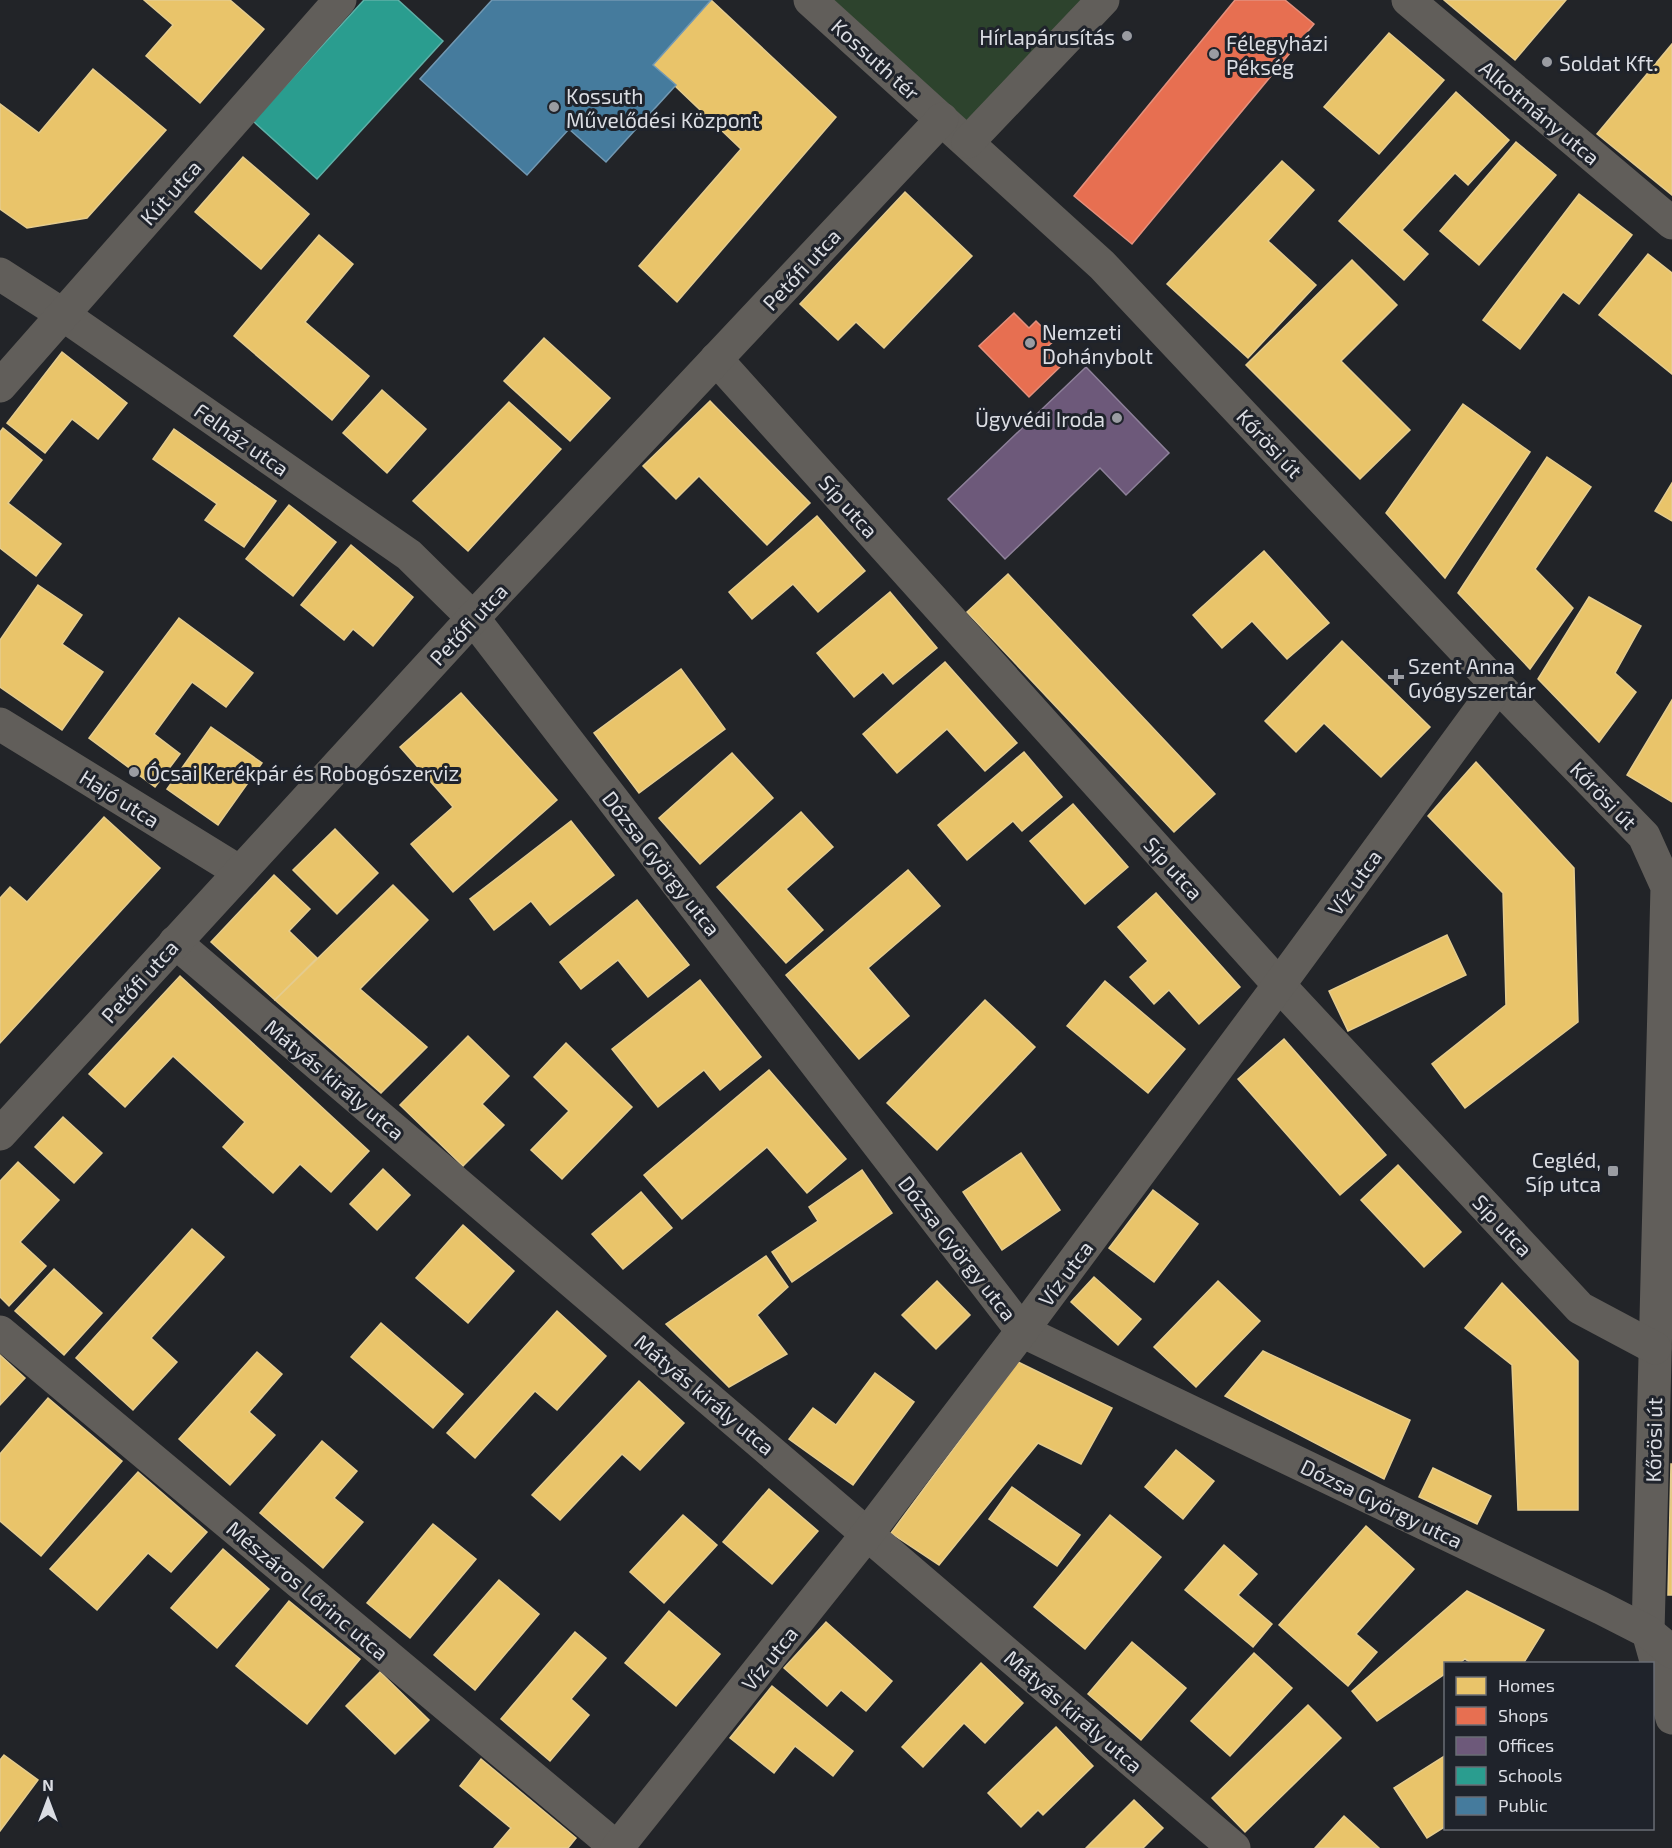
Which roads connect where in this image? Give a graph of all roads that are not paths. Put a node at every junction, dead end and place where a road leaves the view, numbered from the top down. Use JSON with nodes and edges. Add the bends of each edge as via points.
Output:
{"nodes":[{"id":1,"x":340,"y":0,"type":"edge"},
{"id":2,"x":810,"y":0,"type":"edge"},
{"id":3,"x":1103,"y":0,"type":"edge"},
{"id":4,"x":1408,"y":0,"type":"edge"},
{"id":5,"x":942,"y":119,"type":"junction"},
{"id":6,"x":968,"y":142,"type":"junction"},
{"id":7,"x":1672,"y":223,"type":"edge"},
{"id":8,"x":0,"y":273,"type":"edge"},
{"id":9,"x":62,"y":314,"type":"junction"},
{"id":10,"x":716,"y":359,"type":"junction"},
{"id":11,"x":0,"y":386,"type":"edge"},
{"id":12,"x":474,"y":618,"type":"junction"},
{"id":13,"x":1498,"y":686,"type":"junction"},
{"id":14,"x":0,"y":724,"type":"edge"},
{"id":15,"x":240,"y":872,"type":"junction"},
{"id":16,"x":1670,"y":887,"type":"edge"},
{"id":17,"x":175,"y":942,"type":"junction"},
{"id":18,"x":1279,"y":985,"type":"junction"},
{"id":19,"x":0,"y":1134,"type":"edge"},
{"id":20,"x":1022,"y":1331,"type":"junction"},
{"id":21,"x":0,"y":1332,"type":"edge"},
{"id":22,"x":1655,"y":1348,"type":"junction"},
{"id":23,"x":868,"y":1533,"type":"junction"},
{"id":24,"x":1660,"y":1642,"type":"edge"},
{"id":25,"x":1672,"y":1718,"type":"edge"},
{"id":26,"x":617,"y":1848,"type":"edge"},
{"id":27,"x":1234,"y":1848,"type":"edge"}],
"edges":[{"from":1,"to":9,"type":"street","name":"Kút utca"},
{"from":2,"to":5,"type":"street","name":"Kossuth tér"},
{"from":3,"to":6,"type":"street"},
{"from":4,"to":7,"type":"street","name":"Alkotmány utca"},
{"from":5,"to":6,"type":"street","name":"Kőrösi út"},
{"from":5,"to":10,"type":"street","name":"Petőfi utca"},
{"from":6,"to":13,"type":"street","name":"Kőrösi út","via":[[1102,265]]},
{"from":8,"to":9,"type":"street","name":"Felház utca"},
{"from":9,"to":11,"type":"street","name":"Kút utca"},
{"from":9,"to":12,"type":"street","name":"Felház utca","via":[[409,555]]},
{"from":10,"to":12,"type":"street","name":"Petőfi utca"},
{"from":10,"to":18,"type":"street","name":"Síp utca"},
{"from":12,"to":15,"type":"street","name":"Petőfi utca"},
{"from":12,"to":20,"type":"street","name":"Dózsa György utca"},
{"from":13,"to":16,"type":"street","name":"Kőrösi út","via":[[1644,836]]},
{"from":13,"to":18,"type":"street","name":"Víz utca"},
{"from":14,"to":15,"type":"street","name":"Hajó utca"},
{"from":15,"to":17,"type":"street","name":"Petőfi utca"},
{"from":16,"to":22,"type":"street","name":"Kőrösi út"},
{"from":17,"to":19,"type":"street","name":"Petőfi utca"},
{"from":17,"to":23,"type":"street","name":"Mátyás király utca"},
{"from":18,"to":20,"type":"street","name":"Víz utca"},
{"from":18,"to":22,"type":"street","name":"Síp utca","via":[[1580,1308]]},
{"from":20,"to":23,"type":"street","name":"Víz utca"},
{"from":20,"to":24,"type":"street","name":"Dózsa György utca"},
{"from":21,"to":26,"type":"street","name":"Mészáros Lőrinc utca"},
{"from":22,"to":24,"type":"street","name":"Kőrösi út"},
{"from":23,"to":26,"type":"street","name":"Víz utca"},
{"from":23,"to":27,"type":"street","name":"Mátyás király utca"},
{"from":24,"to":25,"type":"street","name":"Kőrösi út"}]}
